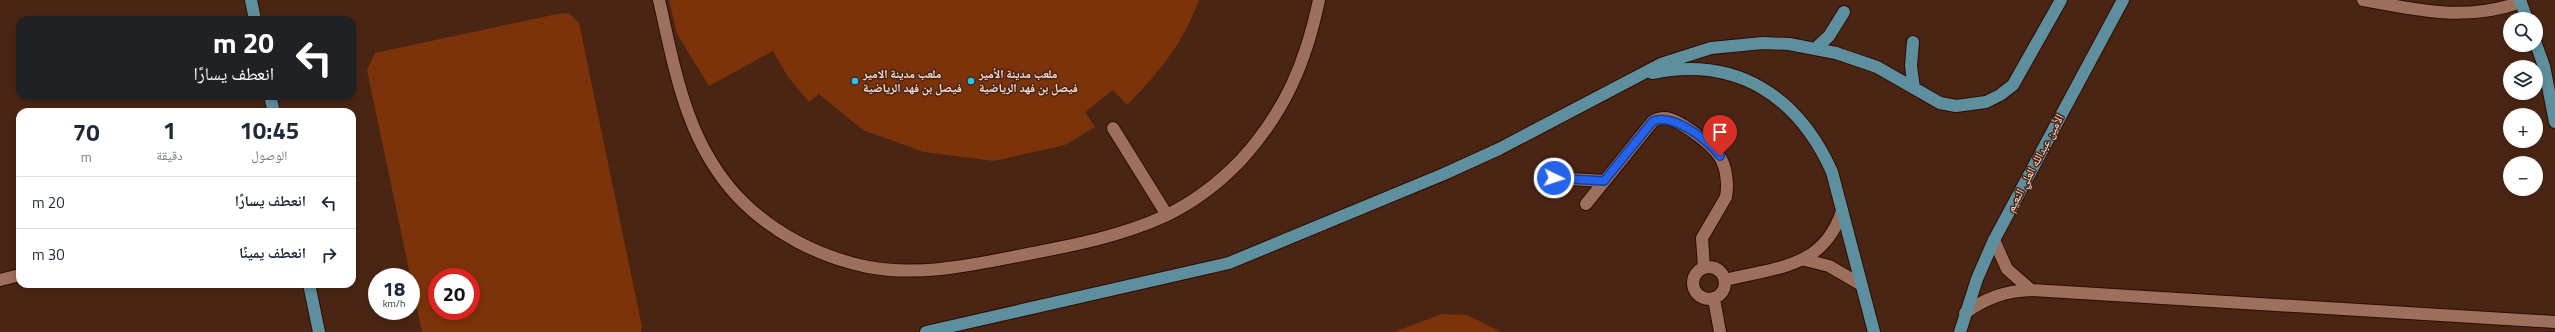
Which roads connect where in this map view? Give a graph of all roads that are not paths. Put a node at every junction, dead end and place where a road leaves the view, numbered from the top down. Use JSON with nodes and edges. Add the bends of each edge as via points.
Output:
{"nodes":[{"id":1,"x":251,"y":0,"type":"edge"},
{"id":2,"x":659,"y":0,"type":"edge"},
{"id":3,"x":1319,"y":0,"type":"edge"},
{"id":4,"x":2061,"y":0,"type":"edge"},
{"id":5,"x":2123,"y":0,"type":"edge"},
{"id":6,"x":2363,"y":0,"type":"edge"},
{"id":7,"x":2520,"y":1,"type":"edge"},
{"id":8,"x":1844,"y":12,"type":"dead end"},
{"id":9,"x":2524,"y":12,"type":"edge"},
{"id":10,"x":254,"y":16,"type":"edge"},
{"id":11,"x":1914,"y":42,"type":"dead end"},
{"id":12,"x":1815,"y":49,"type":"junction"},
{"id":13,"x":2539,"y":52,"type":"edge"},
{"id":14,"x":1637,"y":76,"type":"junction"},
{"id":15,"x":1914,"y":88,"type":"junction"},
{"id":16,"x":2555,"y":122,"type":"edge"},
{"id":17,"x":1113,"y":128,"type":"dead end"},
{"id":18,"x":1554,"y":178,"type":"dead end"},
{"id":19,"x":1604,"y":181,"type":"junction"},
{"id":20,"x":1586,"y":204,"type":"dead end"},
{"id":21,"x":1842,"y":211,"type":"junction"},
{"id":22,"x":1167,"y":215,"type":"junction"},
{"id":23,"x":1994,"y":240,"type":"junction"},
{"id":24,"x":1805,"y":260,"type":"junction"},
{"id":25,"x":1704,"y":268,"type":"junction"},
{"id":26,"x":16,"y":276,"type":"edge"},
{"id":27,"x":0,"y":280,"type":"edge"},
{"id":28,"x":1725,"y":280,"type":"junction"},
{"id":29,"x":1860,"y":284,"type":"junction"},
{"id":30,"x":310,"y":288,"type":"edge"},
{"id":31,"x":2031,"y":290,"type":"junction"},
{"id":32,"x":1714,"y":299,"type":"junction"},
{"id":33,"x":1965,"y":313,"type":"junction"},
{"id":34,"x":2555,"y":322,"type":"edge"},
{"id":35,"x":319,"y":332,"type":"edge"},
{"id":36,"x":926,"y":332,"type":"edge"},
{"id":37,"x":1720,"y":332,"type":"edge"},
{"id":38,"x":1874,"y":332,"type":"edge"},
{"id":39,"x":1960,"y":332,"type":"edge"}],
"edges":[{"from":1,"to":10,"type":"main road"},
{"from":2,"to":22,"type":"street","via":[[680,90],[689,119],[702,147],[718,173],[760,217],[784,235],[811,249],[840,260],[870,267],[931,270],[967,266],[1125,233]]},
{"from":3,"to":22,"type":"street","via":[[1309,45],[1292,87],[1269,126],[1240,161],[1206,191]]},
{"from":4,"to":15,"type":"main road","via":[[2021,73],[2013,85],[2000,95],[1971,106],[1956,106],[1940,103]]},
{"from":5,"to":23,"type":"main road","name":"الأمين عبدالله العلي النعيم"},
{"from":6,"to":7,"type":"street","via":[[2452,14],[2487,12]]},
{"from":7,"to":9,"type":"main road"},
{"from":8,"to":12,"type":"main road","via":[[1829,36]]},
{"from":11,"to":15,"type":"main road","via":[[1910,66]]},
{"from":12,"to":14,"type":"main road","via":[[1763,43],[1717,47],[1686,54]]},
{"from":12,"to":15,"type":"main road","via":[[1857,59]]},
{"from":13,"to":16,"type":"main road"},
{"from":14,"to":21,"type":"main road","via":[[1690,67],[1716,70],[1742,78],[1766,90],[1802,120],[1821,148],[1832,172]]},
{"from":14,"to":36,"type":"main road","via":[[1472,162],[1229,263]]},
{"from":17,"to":22,"type":"street"},
{"from":18,"to":19,"type":"street"},
{"from":19,"to":20,"type":"street"},
{"from":19,"to":25,"type":"street","via":[[1653,121],[1661,118],[1678,123],[1714,148],[1723,162],[1727,190],[1726,197],[1702,238]]},
{"from":21,"to":24,"type":"street","via":[[1832,234]]},
{"from":21,"to":29,"type":"main road"},
{"from":23,"to":31,"type":"street","via":[[2007,269]]},
{"from":23,"to":33,"type":"main road","name":"الأمين عبدالله العلي النعيم","via":[[1976,279]]},
{"from":24,"to":28,"type":"street"},
{"from":24,"to":29,"type":"street","via":[[1829,266]]},
{"from":25,"to":28,"type":"street","via":[[1717,269]]},
{"from":25,"to":32,"type":"street","via":[[1693,277],[1692,284],[1700,297]]},
{"from":26,"to":27,"type":"street"},
{"from":28,"to":32,"type":"street","via":[[1723,291]]},
{"from":29,"to":38,"type":"main road"},
{"from":30,"to":35,"type":"main road"},
{"from":31,"to":33,"type":"street","via":[[2003,293],[1989,298]]},
{"from":31,"to":34,"type":"street"},
{"from":32,"to":37,"type":"street"},
{"from":33,"to":39,"type":"main road","name":"الأمين عبدالله العلي النعيم"}]}
